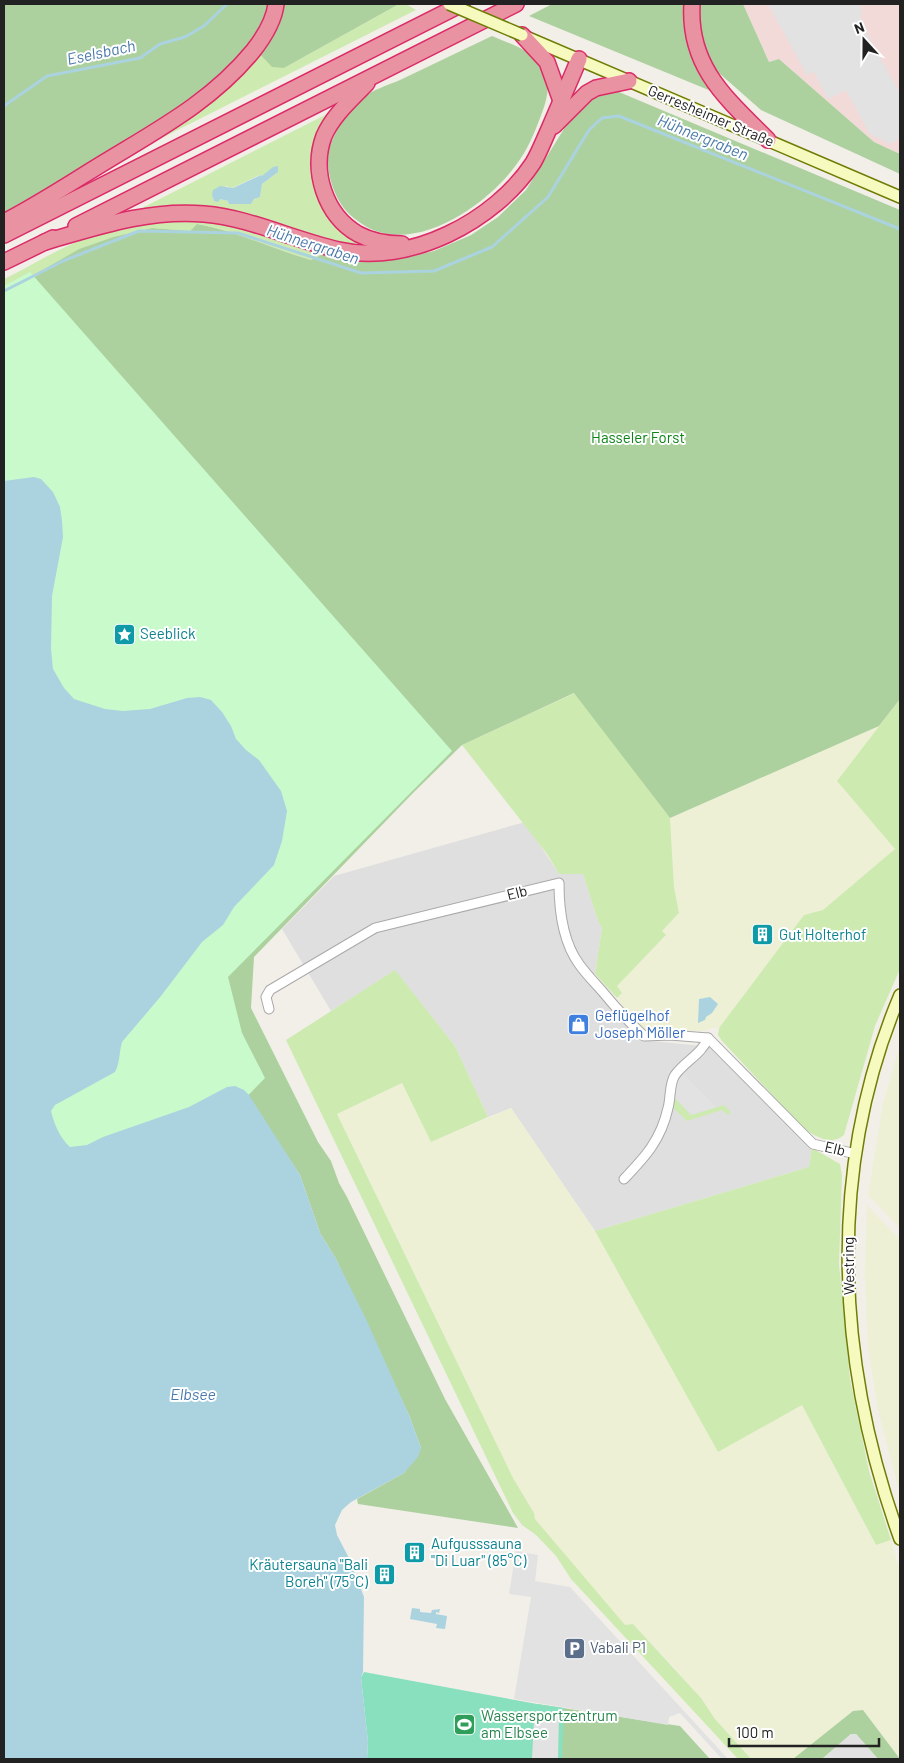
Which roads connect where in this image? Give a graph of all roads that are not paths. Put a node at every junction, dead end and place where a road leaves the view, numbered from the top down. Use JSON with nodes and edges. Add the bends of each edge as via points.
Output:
{"nodes":[{"id":1,"x":276,"y":4,"type":"edge"},
{"id":2,"x":449,"y":4,"type":"edge"},
{"id":3,"x":462,"y":4,"type":"edge"},
{"id":4,"x":516,"y":4,"type":"edge"},
{"id":5,"x":692,"y":4,"type":"edge"},
{"id":6,"x":522,"y":35,"type":"junction"},
{"id":7,"x":578,"y":59,"type":"junction"},
{"id":8,"x":374,"y":76,"type":"junction"},
{"id":9,"x":629,"y":81,"type":"junction"},
{"id":10,"x":561,"y":101,"type":"junction"},
{"id":11,"x":548,"y":132,"type":"junction"},
{"id":12,"x":768,"y":140,"type":"junction"},
{"id":13,"x":900,"y":197,"type":"edge"},
{"id":14,"x":4,"y":222,"type":"edge"},
{"id":15,"x":4,"y":235,"type":"edge"},
{"id":16,"x":45,"y":242,"type":"junction"},
{"id":17,"x":421,"y":245,"type":"junction"},
{"id":18,"x":4,"y":262,"type":"edge"},
{"id":19,"x":900,"y":995,"type":"edge"},
{"id":20,"x":269,"y":1009,"type":"dead end"},
{"id":21,"x":708,"y":1038,"type":"junction"},
{"id":22,"x":856,"y":1154,"type":"junction"},
{"id":23,"x":624,"y":1179,"type":"dead end"},
{"id":24,"x":900,"y":1539,"type":"edge"}],
"edges":[{"from":1,"to":14,"type":"highway","via":[[272,20],[257,45],[218,88],[182,115]]},
{"from":2,"to":6,"type":"main road","name":"Gerresheimer Straße","bridge":true},
{"from":3,"to":15,"type":"highway"},
{"from":4,"to":8,"type":"highway"},
{"from":5,"to":12,"type":"highway","via":[[692,32],[703,65],[721,93]]},
{"from":6,"to":7,"type":"main road","name":"Gerresheimer Straße"},
{"from":6,"to":10,"type":"highway","via":[[547,62]]},
{"from":7,"to":9,"type":"main road","name":"Gerresheimer Straße"},
{"from":7,"to":10,"type":"highway"},
{"from":8,"to":16,"type":"highway"},
{"from":8,"to":17,"type":"highway","via":[[335,118],[324,136],[320,175],[324,195],[343,222],[357,234],[389,244]]},
{"from":9,"to":11,"type":"highway","via":[[587,94]]},
{"from":9,"to":12,"type":"main road","name":"Gerresheimer Straße"},
{"from":10,"to":11,"type":"highway"},
{"from":11,"to":17,"type":"highway","via":[[533,163],[500,200],[456,231]]},
{"from":12,"to":13,"type":"main road","name":"Gerresheimer Straße"},
{"from":16,"to":17,"type":"highway","via":[[119,221],[174,213],[232,217],[341,251],[390,253]]},
{"from":16,"to":18,"type":"highway"},
{"from":19,"to":22,"type":"main road","name":"Westring","via":[[877,1060]]},
{"from":20,"to":21,"type":"street","name":"Elb","via":[[266,997],[270,990],[375,928],[559,883],[559,903],[570,947],[578,963],[625,1019],[644,1036]]},
{"from":21,"to":22,"type":"street","name":"Elb","via":[[813,1144]]},
{"from":21,"to":23,"type":"street","via":[[705,1047],[675,1075],[660,1132],[649,1153]]},
{"from":22,"to":24,"type":"main road","name":"Westring","via":[[848,1241],[848,1291],[854,1352],[871,1443],[885,1498]]}]}
